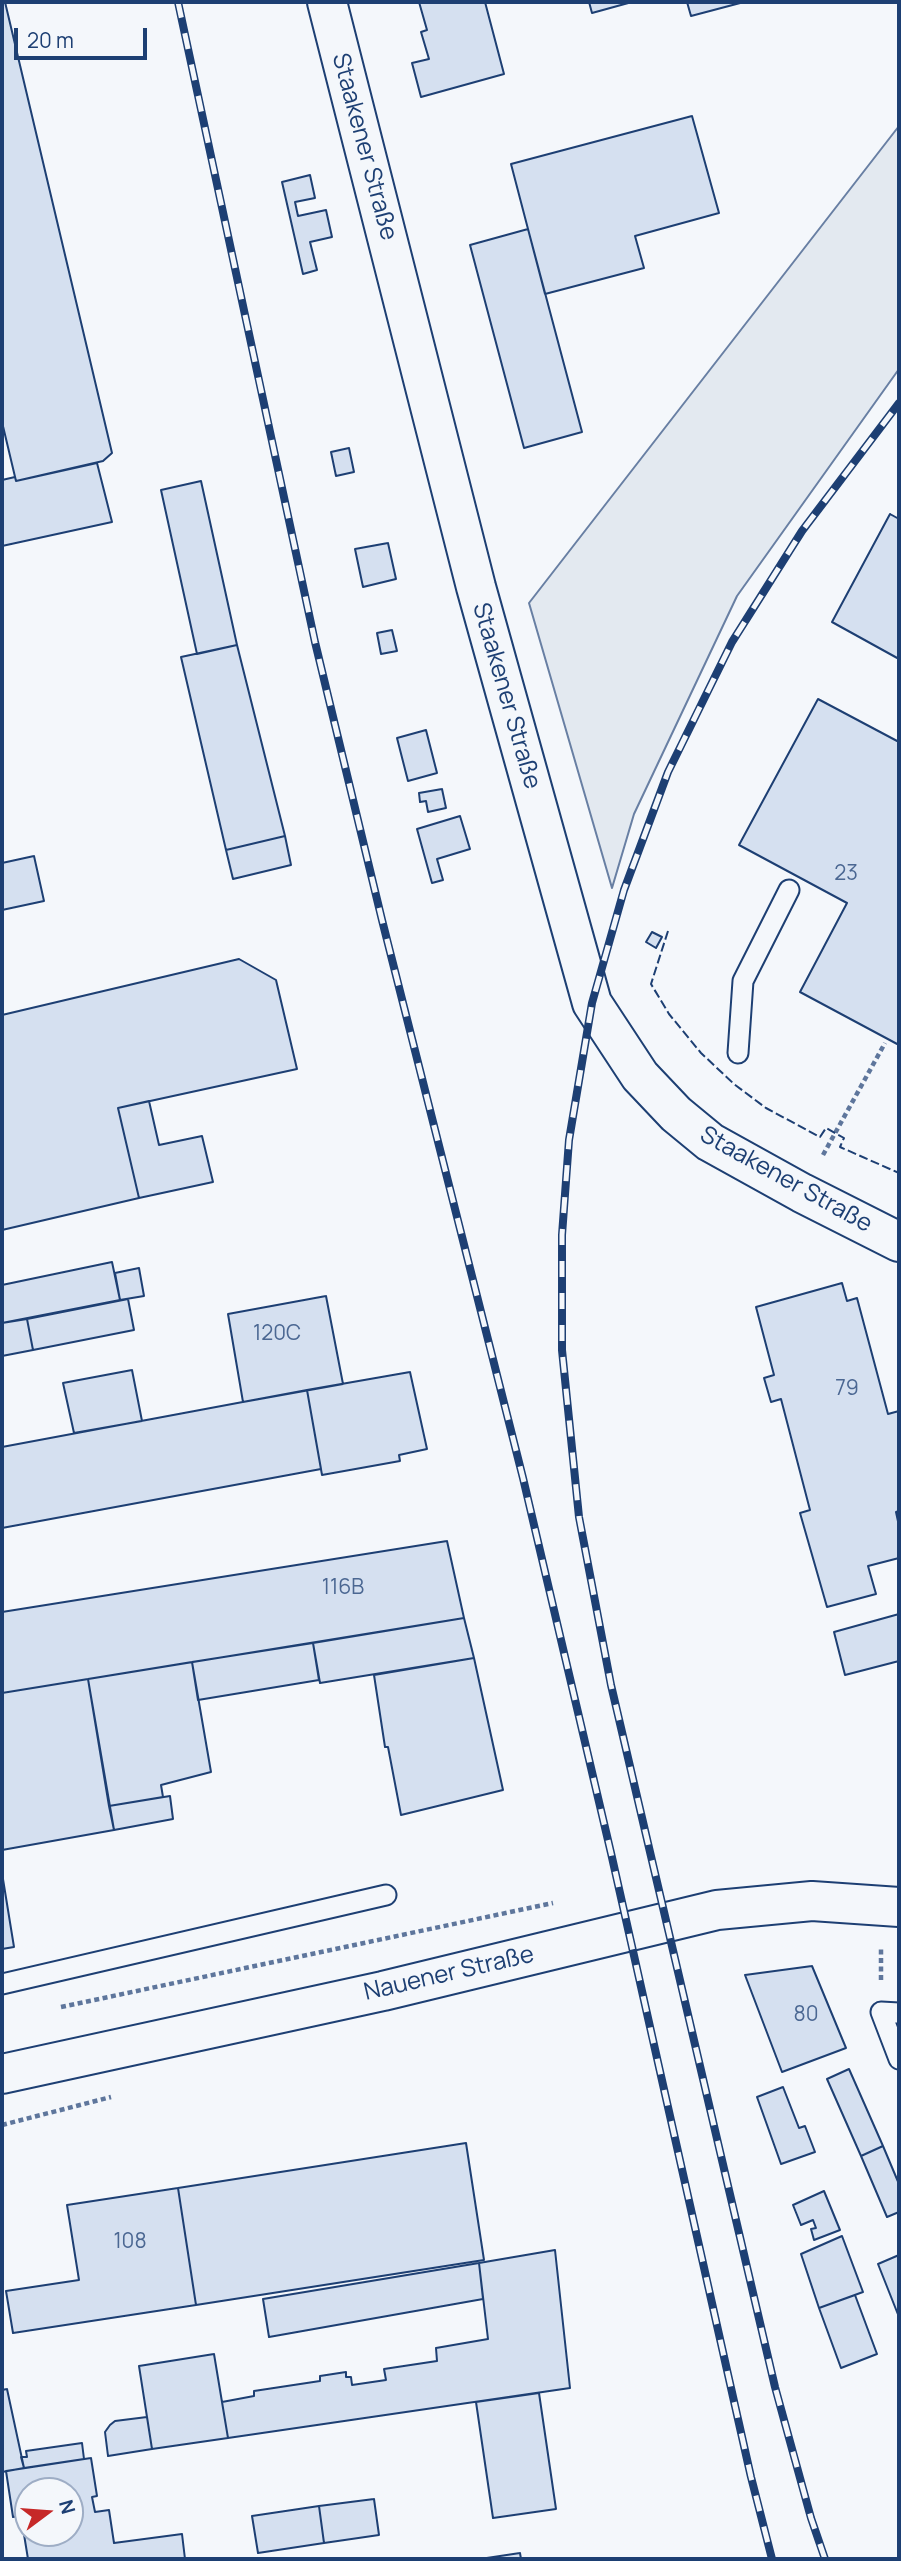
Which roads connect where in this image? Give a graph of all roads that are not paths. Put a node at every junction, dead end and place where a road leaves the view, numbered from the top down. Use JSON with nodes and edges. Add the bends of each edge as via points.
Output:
{"nodes":[{"id":1,"x":327,"y":2,"type":"edge"},
{"id":2,"x":789,"y":890,"type":"dead end"},
{"id":3,"x":738,"y":1053,"type":"dead end"},
{"id":4,"x":899,"y":1242,"type":"edge"},
{"id":5,"x":386,"y":1895,"type":"dead end"},
{"id":6,"x":899,"y":1907,"type":"edge"},
{"id":7,"x":2,"y":1984,"type":"edge"},
{"id":8,"x":899,"y":2013,"type":"edge"},
{"id":9,"x":899,"y":2059,"type":"edge"},
{"id":10,"x":2,"y":2074,"type":"edge"}],
"edges":[{"from":1,"to":4,"type":"street","name":"Staakener Straße","via":[[476,587],[592,1003],[640,1076],[710,1142]]},
{"from":2,"to":3,"type":"lane","via":[[743,981]]},
{"from":5,"to":7,"type":"lane"},
{"from":6,"to":10,"type":"street","name":"Nauener Straße","via":[[812,1901],[717,1910],[383,1991]]},
{"from":8,"to":9,"type":"lane","via":[[881,2012]]}]}
